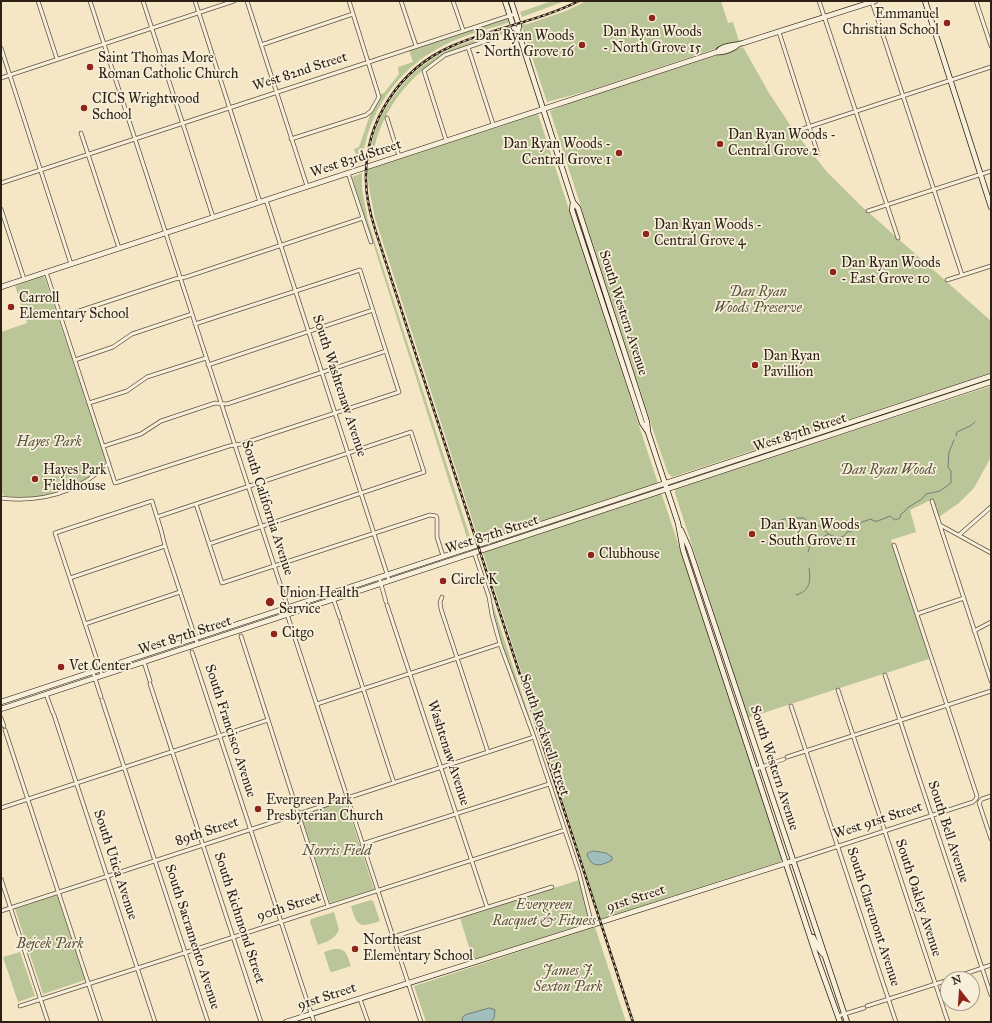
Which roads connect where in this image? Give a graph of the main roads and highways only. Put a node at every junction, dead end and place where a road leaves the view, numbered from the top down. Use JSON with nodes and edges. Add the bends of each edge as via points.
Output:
{"nodes":[{"id":1,"x":505,"y":1,"type":"edge"},
{"id":2,"x":511,"y":1,"type":"edge"},
{"id":3,"x":873,"y":1,"type":"edge"},
{"id":4,"x":924,"y":1,"type":"edge"},
{"id":5,"x":512,"y":14,"type":"junction"},
{"id":6,"x":543,"y":108,"type":"junction"},
{"id":7,"x":991,"y":207,"type":"edge"},
{"id":8,"x":1,"y":287,"type":"edge"},
{"id":9,"x":991,"y":376,"type":"edge"},
{"id":10,"x":991,"y":382,"type":"edge"},
{"id":11,"x":664,"y":483,"type":"junction"},
{"id":12,"x":666,"y":489,"type":"junction"},
{"id":13,"x":678,"y":523,"type":"junction"},
{"id":14,"x":421,"y":564,"type":"junction"},
{"id":15,"x":422,"y":569,"type":"junction"},
{"id":16,"x":1,"y":702,"type":"edge"},
{"id":17,"x":1,"y":709,"type":"edge"},
{"id":18,"x":793,"y":861,"type":"junction"},
{"id":19,"x":787,"y":863,"type":"junction"},
{"id":20,"x":808,"y":927,"type":"junction"},
{"id":21,"x":824,"y":955,"type":"junction"},
{"id":22,"x":286,"y":1022,"type":"edge"},
{"id":23,"x":840,"y":1022,"type":"edge"},
{"id":24,"x":847,"y":1022,"type":"edge"}],
"edges":[{"from":1,"to":5,"type":"main road","name":"South Western Avenue"},
{"from":2,"to":5,"type":"main road","name":"South Western Avenue"},
{"from":3,"to":6,"type":"main road","name":"West 83rd Street"},
{"from":4,"to":7,"type":"main road"},
{"from":5,"to":6,"type":"main road","name":"South Western Avenue","via":[[519,26],[518,31]]},
{"from":6,"to":8,"type":"main road","name":"West 83rd Street"},
{"from":6,"to":11,"type":"main road","name":"South Western Avenue","via":[[573,202],[578,208],[589,242]]},
{"from":9,"to":11,"type":"main road","name":"West 87th Street"},
{"from":10,"to":12,"type":"main road","name":"West 87th Street"},
{"from":11,"to":12,"type":"main road","name":"South Western Avenue"},
{"from":11,"to":14,"type":"main road","name":"West 87th Street"},
{"from":12,"to":13,"type":"main road","name":"South Western Avenue"},
{"from":12,"to":15,"type":"main road","name":"West 87th Street"},
{"from":13,"to":18,"type":"main road","name":"South Western Avenue","via":[[689,548]]},
{"from":13,"to":19,"type":"main road","name":"South Western Avenue","via":[[683,550]]},
{"from":14,"to":15,"type":"main road"},
{"from":14,"to":16,"type":"main road","name":"West 87th Street"},
{"from":15,"to":17,"type":"main road","name":"West 87th Street"},
{"from":18,"to":19,"type":"main road","name":"West 91st Street"},
{"from":18,"to":21,"type":"main road","name":"South Western Avenue"},
{"from":19,"to":20,"type":"main road","name":"South Western Avenue"},
{"from":19,"to":22,"type":"main road","name":"91st Street"},
{"from":20,"to":21,"type":"main road"},
{"from":20,"to":23,"type":"main road","name":"South Western Avenue"},
{"from":21,"to":24,"type":"main road","name":"South Western Avenue"}]}
